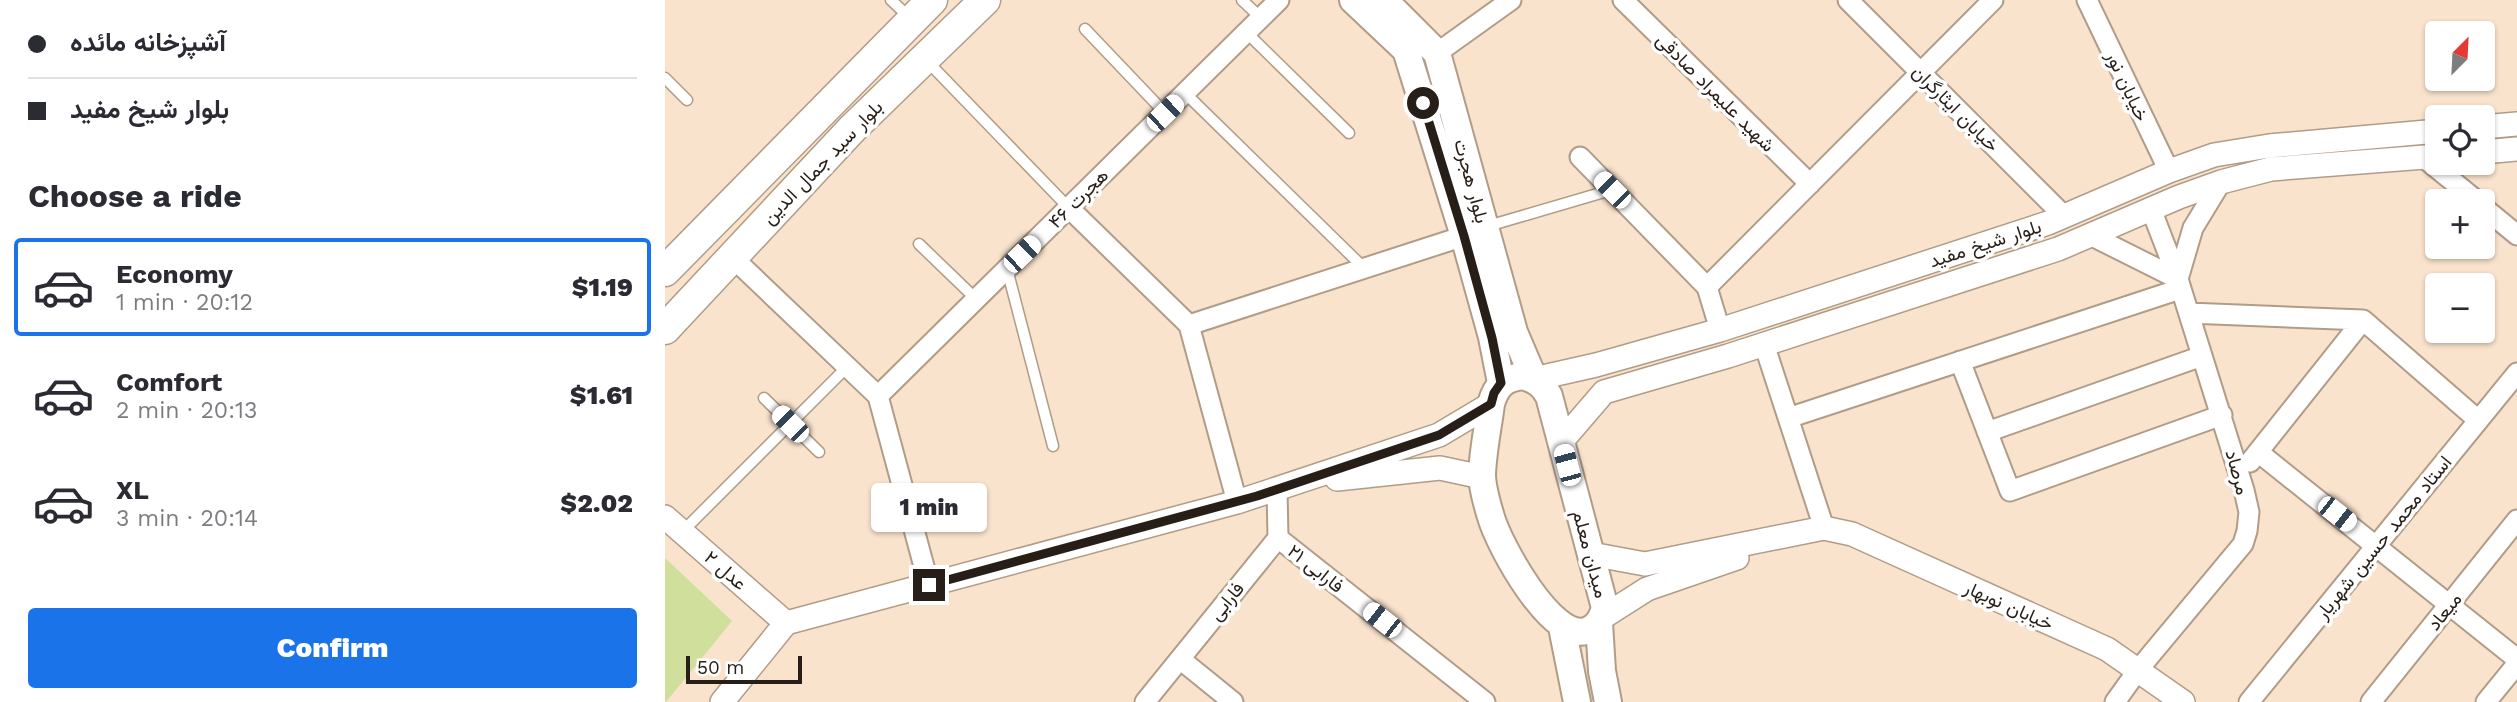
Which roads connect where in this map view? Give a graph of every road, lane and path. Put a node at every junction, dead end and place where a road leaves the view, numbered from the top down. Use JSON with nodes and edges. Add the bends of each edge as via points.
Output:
{"nodes":[{"id":1,"x":985,"y":0,"type":"edge"},
{"id":2,"x":1243,"y":0,"type":"edge"},
{"id":3,"x":1279,"y":0,"type":"edge"},
{"id":4,"x":1353,"y":0,"type":"edge"},
{"id":5,"x":1384,"y":0,"type":"edge"},
{"id":6,"x":1511,"y":0,"type":"edge"},
{"id":7,"x":1623,"y":0,"type":"edge"},
{"id":8,"x":1849,"y":0,"type":"edge"},
{"id":9,"x":1993,"y":0,"type":"edge"},
{"id":10,"x":2087,"y":0,"type":"edge"},
{"id":11,"x":912,"y":7,"type":"edge"},
{"id":12,"x":1254,"y":25,"type":"junction"},
{"id":13,"x":1085,"y":29,"type":"dead end"},
{"id":14,"x":1437,"y":53,"type":"junction"},
{"id":15,"x":925,"y":59,"type":"junction"},
{"id":16,"x":1921,"y":72,"type":"junction"},
{"id":17,"x":665,"y":78,"type":"edge"},
{"id":18,"x":1185,"y":93,"type":"junction"},
{"id":19,"x":687,"y":100,"type":"dead end"},
{"id":20,"x":1165,"y":113,"type":"junction"},
{"id":21,"x":2517,"y":124,"type":"edge"},
{"id":22,"x":2495,"y":126,"type":"edge"},
{"id":23,"x":2425,"y":132,"type":"edge"},
{"id":24,"x":1349,"y":133,"type":"dead end"},
{"id":25,"x":2517,"y":149,"type":"edge"},
{"id":26,"x":2495,"y":151,"type":"edge"},
{"id":27,"x":2425,"y":156,"type":"edge"},
{"id":28,"x":1580,"y":157,"type":"dead end"},
{"id":29,"x":2169,"y":172,"type":"junction"},
{"id":30,"x":2450,"y":175,"type":"edge"},
{"id":31,"x":2221,"y":182,"type":"junction"},
{"id":32,"x":1810,"y":184,"type":"junction"},
{"id":33,"x":2464,"y":189,"type":"edge"},
{"id":34,"x":1612,"y":190,"type":"junction"},
{"id":35,"x":1069,"y":208,"type":"junction"},
{"id":36,"x":2151,"y":209,"type":"junction"},
{"id":37,"x":2064,"y":216,"type":"junction"},
{"id":38,"x":2495,"y":217,"type":"edge"},
{"id":39,"x":1474,"y":232,"type":"junction"},
{"id":40,"x":2090,"y":235,"type":"junction"},
{"id":41,"x":2517,"y":235,"type":"edge"},
{"id":42,"x":919,"y":244,"type":"dead end"},
{"id":43,"x":731,"y":256,"type":"junction"},
{"id":44,"x":1364,"y":268,"type":"junction"},
{"id":45,"x":1007,"y":269,"type":"junction"},
{"id":46,"x":665,"y":271,"type":"edge"},
{"id":47,"x":2179,"y":284,"type":"junction"},
{"id":48,"x":1707,"y":287,"type":"junction"},
{"id":49,"x":976,"y":299,"type":"junction"},
{"id":50,"x":2189,"y":313,"type":"junction"},
{"id":51,"x":2363,"y":320,"type":"junction"},
{"id":52,"x":1189,"y":325,"type":"junction"},
{"id":53,"x":665,"y":329,"type":"edge"},
{"id":54,"x":1720,"y":330,"type":"junction"},
{"id":55,"x":1765,"y":344,"type":"junction"},
{"id":56,"x":2202,"y":356,"type":"junction"},
{"id":57,"x":1961,"y":361,"type":"junction"},
{"id":58,"x":1596,"y":365,"type":"junction"},
{"id":59,"x":847,"y":367,"type":"junction"},
{"id":60,"x":2517,"y":373,"type":"edge"},
{"id":61,"x":1534,"y":379,"type":"junction"},
{"id":62,"x":1604,"y":392,"type":"junction"},
{"id":63,"x":1496,"y":394,"type":"junction"},
{"id":64,"x":878,"y":396,"type":"junction"},
{"id":65,"x":764,"y":398,"type":"dead end"},
{"id":66,"x":2222,"y":415,"type":"junction"},
{"id":67,"x":1789,"y":418,"type":"junction"},
{"id":68,"x":2478,"y":421,"type":"junction"},
{"id":69,"x":790,"y":424,"type":"junction"},
{"id":70,"x":1987,"y":432,"type":"junction"},
{"id":71,"x":1439,"y":435,"type":"junction"},
{"id":72,"x":1562,"y":442,"type":"junction"},
{"id":73,"x":1053,"y":446,"type":"dead end"},
{"id":74,"x":2258,"y":452,"type":"junction"},
{"id":75,"x":819,"y":453,"type":"dead end"},
{"id":76,"x":1440,"y":468,"type":"junction"},
{"id":77,"x":2239,"y":475,"type":"junction"},
{"id":78,"x":1482,"y":477,"type":"junction"},
{"id":79,"x":1286,"y":486,"type":"junction"},
{"id":80,"x":1237,"y":502,"type":"junction"},
{"id":81,"x":2517,"y":520,"type":"edge"},
{"id":82,"x":673,"y":525,"type":"edge"},
{"id":83,"x":1824,"y":528,"type":"junction"},
{"id":84,"x":1278,"y":538,"type":"junction"},
{"id":85,"x":2377,"y":545,"type":"junction"},
{"id":86,"x":1591,"y":554,"type":"junction"},
{"id":87,"x":1645,"y":564,"type":"junction"},
{"id":88,"x":929,"y":585,"type":"junction"},
{"id":89,"x":1647,"y":589,"type":"junction"},
{"id":90,"x":2449,"y":604,"type":"junction"},
{"id":91,"x":1601,"y":620,"type":"junction"},
{"id":92,"x":786,"y":624,"type":"junction"},
{"id":93,"x":1562,"y":627,"type":"junction"},
{"id":94,"x":1180,"y":659,"type":"junction"},
{"id":95,"x":2517,"y":661,"type":"edge"},
{"id":96,"x":2138,"y":670,"type":"junction"},
{"id":97,"x":722,"y":702,"type":"edge"},
{"id":98,"x":1145,"y":702,"type":"edge"},
{"id":99,"x":1233,"y":702,"type":"edge"},
{"id":100,"x":1485,"y":702,"type":"edge"},
{"id":101,"x":1577,"y":702,"type":"edge"},
{"id":102,"x":1608,"y":702,"type":"edge"},
{"id":103,"x":2115,"y":702,"type":"edge"},
{"id":104,"x":2183,"y":702,"type":"edge"},
{"id":105,"x":2249,"y":702,"type":"edge"},
{"id":106,"x":2371,"y":702,"type":"edge"},
{"id":107,"x":2486,"y":702,"type":"edge"}],
"edges":[{"from":1,"to":15,"type":"main road","name":"بلوار سید جمال الدین"},
{"from":2,"to":12,"type":"lane"},
{"from":3,"to":12,"type":"street","name":"هجرت ۴۶"},
{"from":4,"to":39,"type":"main road","name":"بلوار هجرت","via":[[1406,50]]},
{"from":5,"to":14,"type":"main road","name":"بلوار هجرت"},
{"from":6,"to":14,"type":"street"},
{"from":7,"to":32,"type":"street","name":"شهید علیمراد صادقی"},
{"from":8,"to":16,"type":"street","name":"خیابان ایثارگران"},
{"from":9,"to":16,"type":"street"},
{"from":10,"to":29,"type":"street","name":"خیابان نور"},
{"from":11,"to":46,"type":"main road","name":"بلوار سید جمال الدین"},
{"from":12,"to":18,"type":"street","name":"هجرت ۴۶"},
{"from":12,"to":24,"type":"lane"},
{"from":13,"to":20,"type":"lane"},
{"from":14,"to":39,"type":"main road","name":"بلوار هجرت"},
{"from":15,"to":35,"type":"lane"},
{"from":15,"to":43,"type":"main road","name":"بلوار سید جمال الدین"},
{"from":16,"to":32,"type":"street"},
{"from":16,"to":37,"type":"street","name":"خیابان ایثارگران"},
{"from":17,"to":19,"type":"lane"},
{"from":18,"to":20,"type":"street","name":"هجرت ۴۶"},
{"from":18,"to":44,"type":"lane"},
{"from":20,"to":35,"type":"street","name":"هجرت ۴۶"},
{"from":21,"to":22,"type":"street"},
{"from":23,"to":29,"type":"street","name":"بلوار شیخ مفید","via":[[2269,146],[2214,155]]},
{"from":25,"to":26,"type":"street"},
{"from":27,"to":31,"type":"street","name":"بلوار شیخ مفید","via":[[2271,169]]},
{"from":28,"to":34,"type":"street"},
{"from":29,"to":37,"type":"street","name":"بلوار شیخ مفید"},
{"from":30,"to":33,"type":"street"},
{"from":31,"to":36,"type":"street","name":"بلوار شیخ مفید"},
{"from":31,"to":47,"type":"street","via":[[2193,228]]},
{"from":32,"to":48,"type":"street"},
{"from":34,"to":39,"type":"lane"},
{"from":34,"to":48,"type":"street"},
{"from":35,"to":45,"type":"street","name":"هجرت ۴۶"},
{"from":35,"to":52,"type":"street"},
{"from":36,"to":40,"type":"street","name":"بلوار شیخ مفید"},
{"from":36,"to":47,"type":"street","name":"مرصاد"},
{"from":37,"to":54,"type":"street","name":"بلوار شیخ مفید"},
{"from":38,"to":41,"type":"street"},
{"from":39,"to":44,"type":"street"},
{"from":39,"to":61,"type":"main road","name":"بلوار هجرت"},
{"from":39,"to":63,"type":"main road","name":"بلوار هجرت","via":[[1492,338]]},
{"from":40,"to":47,"type":"street"},
{"from":40,"to":55,"type":"street","name":"بلوار شیخ مفید"},
{"from":42,"to":49,"type":"lane"},
{"from":43,"to":53,"type":"main road","name":"بلوار سید جمال الدین"},
{"from":43,"to":59,"type":"street"},
{"from":44,"to":52,"type":"street"},
{"from":45,"to":49,"type":"street","name":"هجرت ۴۶"},
{"from":45,"to":73,"type":"lane"},
{"from":47,"to":50,"type":"street","name":"مرصاد"},
{"from":47,"to":57,"type":"street"},
{"from":48,"to":54,"type":"street"},
{"from":49,"to":64,"type":"street","name":"هجرت ۴۶"},
{"from":50,"to":51,"type":"street"},
{"from":50,"to":56,"type":"street","name":"مرصاد"},
{"from":51,"to":68,"type":"street"},
{"from":51,"to":74,"type":"street"},
{"from":52,"to":80,"type":"street"},
{"from":54,"to":58,"type":"street","name":"بلوار شیخ مفید"},
{"from":55,"to":62,"type":"street","name":"بلوار شیخ مفید"},
{"from":55,"to":67,"type":"street"},
{"from":56,"to":66,"type":"street","name":"مرصاد"},
{"from":56,"to":70,"type":"street"},
{"from":57,"to":67,"type":"street"},
{"from":57,"to":70,"type":"street"},
{"from":58,"to":61,"type":"street","name":"بلوار شیخ مفید"},
{"from":58,"to":62,"type":"street","via":[[1595,380]]},
{"from":59,"to":64,"type":"street"},
{"from":59,"to":69,"type":"lane"},
{"from":60,"to":68,"type":"street","name":"استاد محمد حسین شهریار"},
{"from":61,"to":63,"type":"main road","via":[[1511,377]]},
{"from":61,"to":72,"type":"main road","name":"میدان معلم","via":[[1549,396]]},
{"from":62,"to":72,"type":"street"},
{"from":63,"to":71,"type":"street"},
{"from":63,"to":78,"type":"main road"},
{"from":64,"to":88,"type":"street"},
{"from":65,"to":69,"type":"lane"},
{"from":66,"to":70,"type":"street","via":[[2010,491]]},
{"from":66,"to":77,"type":"street","name":"مرصاد"},
{"from":67,"to":83,"type":"street"},
{"from":68,"to":85,"type":"street","name":"استاد محمد حسین شهریار"},
{"from":69,"to":75,"type":"lane"},
{"from":69,"to":82,"type":"lane"},
{"from":71,"to":76,"type":"street","via":[[1443,450]]},
{"from":71,"to":79,"type":"street"},
{"from":72,"to":86,"type":"main road","name":"میدان معلم"},
{"from":74,"to":77,"type":"street"},
{"from":74,"to":85,"type":"street"},
{"from":76,"to":78,"type":"street"},
{"from":76,"to":79,"type":"street"},
{"from":77,"to":96,"type":"street","name":"مرصاد","via":[[2249,512],[2242,544]]},
{"from":78,"to":93,"type":"main road","via":[[1491,518],[1507,556]]},
{"from":79,"to":80,"type":"street"},
{"from":79,"to":84,"type":"street"},
{"from":80,"to":88,"type":"street"},
{"from":81,"to":90,"type":"street","name":"میعاد"},
{"from":82,"to":92,"type":"street","name":"عدل ۲"},
{"from":83,"to":87,"type":"street"},
{"from":83,"to":89,"type":"street"},
{"from":83,"to":96,"type":"street","name":"خیابان نوبهار","via":[[1852,534],[2107,649]]},
{"from":84,"to":94,"type":"street","name":"فارابی"},
{"from":84,"to":100,"type":"street","name":"فارابی ۲۱"},
{"from":85,"to":90,"type":"street"},
{"from":85,"to":105,"type":"street","name":"استاد محمد حسین شهریار"},
{"from":86,"to":87,"type":"street"},
{"from":86,"to":91,"type":"main road","name":"میدان معلم","via":[[1605,608]]},
{"from":87,"to":89,"type":"street"},
{"from":88,"to":92,"type":"street"},
{"from":89,"to":91,"type":"street"},
{"from":90,"to":95,"type":"street"},
{"from":90,"to":106,"type":"street","name":"میعاد"},
{"from":91,"to":93,"type":"main road","name":"میدان معلم","via":[[1580,632]]},
{"from":91,"to":102,"type":"main road"},
{"from":92,"to":97,"type":"street"},
{"from":93,"to":101,"type":"main road"},
{"from":94,"to":98,"type":"street","name":"فارابی"},
{"from":94,"to":99,"type":"street"},
{"from":95,"to":107,"type":"street"},
{"from":96,"to":103,"type":"street","name":"مرصاد"},
{"from":96,"to":104,"type":"street","name":"خیابان نوبهار"}]}
